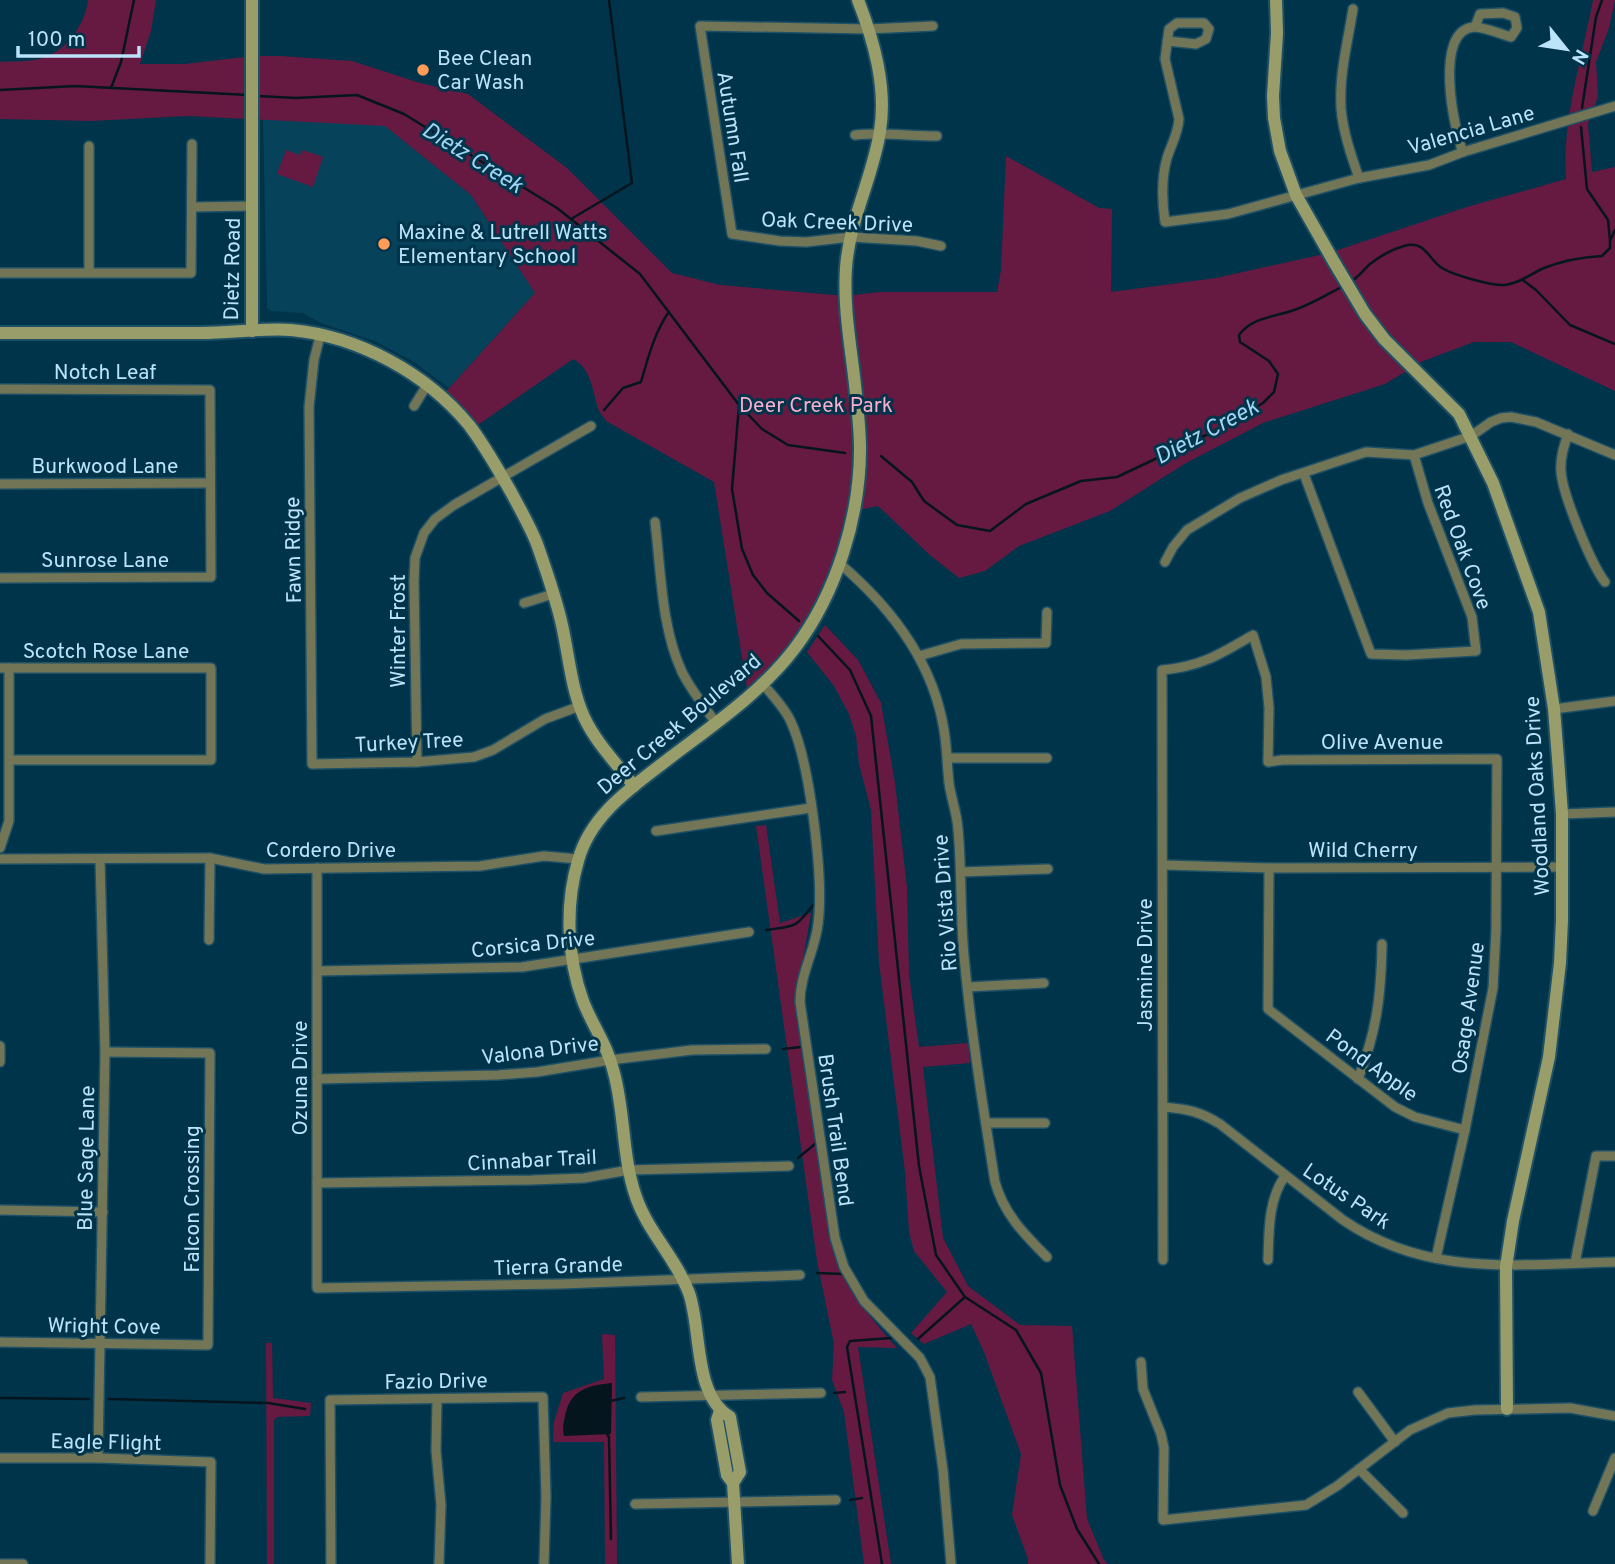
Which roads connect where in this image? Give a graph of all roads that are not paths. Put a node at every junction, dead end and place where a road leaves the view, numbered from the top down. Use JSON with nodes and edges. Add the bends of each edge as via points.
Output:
{"nodes":[{"id":1,"x":252,"y":0,"type":"edge"},
{"id":2,"x":858,"y":0,"type":"edge"},
{"id":3,"x":869,"y":0,"type":"edge"},
{"id":4,"x":1276,"y":0,"type":"edge"},
{"id":5,"x":1353,"y":9,"type":"dead end"},
{"id":6,"x":864,"y":14,"type":"junction"},
{"id":7,"x":933,"y":26,"type":"dead end"},
{"id":8,"x":1475,"y":27,"type":"dead end"},
{"id":9,"x":868,"y":29,"type":"junction"},
{"id":10,"x":1167,"y":41,"type":"dead end"},
{"id":11,"x":1615,"y":106,"type":"edge"},
{"id":12,"x":880,"y":132,"type":"junction"},
{"id":13,"x":855,"y":135,"type":"dead end"},
{"id":14,"x":937,"y":136,"type":"dead end"},
{"id":15,"x":192,"y":144,"type":"dead end"},
{"id":16,"x":89,"y":146,"type":"dead end"},
{"id":17,"x":1463,"y":152,"type":"junction"},
{"id":18,"x":1359,"y":178,"type":"junction"},
{"id":19,"x":1296,"y":195,"type":"junction"},
{"id":20,"x":253,"y":206,"type":"junction"},
{"id":21,"x":192,"y":207,"type":"junction"},
{"id":22,"x":732,"y":233,"type":"joint"},
{"id":23,"x":851,"y":237,"type":"junction"},
{"id":24,"x":941,"y":246,"type":"dead end"},
{"id":25,"x":0,"y":272,"type":"edge"},
{"id":26,"x":89,"y":272,"type":"junction"},
{"id":27,"x":252,"y":331,"type":"junction"},
{"id":28,"x":0,"y":333,"type":"edge"},
{"id":29,"x":320,"y":336,"type":"junction"},
{"id":30,"x":427,"y":385,"type":"junction"},
{"id":31,"x":0,"y":389,"type":"edge"},
{"id":32,"x":414,"y":405,"type":"dead end"},
{"id":33,"x":592,"y":426,"type":"dead end"},
{"id":34,"x":1568,"y":434,"type":"junction"},
{"id":35,"x":1471,"y":436,"type":"junction"},
{"id":36,"x":1414,"y":455,"type":"junction"},
{"id":37,"x":1615,"y":455,"type":"edge"},
{"id":38,"x":1304,"y":474,"type":"junction"},
{"id":39,"x":502,"y":477,"type":"junction"},
{"id":40,"x":210,"y":483,"type":"junction"},
{"id":41,"x":0,"y":484,"type":"edge"},
{"id":42,"x":655,"y":522,"type":"dead end"},
{"id":43,"x":1165,"y":562,"type":"dead end"},
{"id":44,"x":839,"y":563,"type":"junction"},
{"id":45,"x":0,"y":578,"type":"edge"},
{"id":46,"x":1605,"y":582,"type":"dead end"},
{"id":47,"x":553,"y":594,"type":"junction"},
{"id":48,"x":524,"y":603,"type":"dead end"},
{"id":49,"x":1047,"y":612,"type":"dead end"},
{"id":50,"x":919,"y":656,"type":"junction"},
{"id":51,"x":5,"y":668,"type":"edge"},
{"id":52,"x":762,"y":683,"type":"junction"},
{"id":53,"x":1615,"y":701,"type":"edge"},
{"id":54,"x":580,"y":706,"type":"junction"},
{"id":55,"x":1554,"y":709,"type":"junction"},
{"id":56,"x":716,"y":723,"type":"junction"},
{"id":57,"x":948,"y":758,"type":"junction"},
{"id":58,"x":1047,"y":758,"type":"dead end"},
{"id":59,"x":1497,"y":759,"type":"joint"},
{"id":60,"x":10,"y":761,"type":"junction"},
{"id":61,"x":417,"y":762,"type":"junction"},
{"id":62,"x":1268,"y":762,"type":"joint"},
{"id":63,"x":312,"y":764,"type":"joint"},
{"id":64,"x":634,"y":786,"type":"junction"},
{"id":65,"x":811,"y":808,"type":"junction"},
{"id":66,"x":1615,"y":812,"type":"edge"},
{"id":67,"x":1562,"y":814,"type":"junction"},
{"id":68,"x":656,"y":831,"type":"dead end"},
{"id":69,"x":0,"y":848,"type":"edge"},
{"id":70,"x":210,"y":858,"type":"junction"},
{"id":71,"x":0,"y":859,"type":"edge"},
{"id":72,"x":100,"y":859,"type":"junction"},
{"id":73,"x":578,"y":859,"type":"junction"},
{"id":74,"x":1163,"y":865,"type":"junction"},
{"id":75,"x":1497,"y":867,"type":"junction"},
{"id":76,"x":1563,"y":867,"type":"junction"},
{"id":77,"x":317,"y":868,"type":"junction"},
{"id":78,"x":1269,"y":868,"type":"junction"},
{"id":79,"x":1048,"y":869,"type":"dead end"},
{"id":80,"x":961,"y":872,"type":"junction"},
{"id":81,"x":749,"y":932,"type":"dead end"},
{"id":82,"x":209,"y":940,"type":"dead end"},
{"id":83,"x":1382,"y":944,"type":"dead end"},
{"id":84,"x":572,"y":959,"type":"junction"},
{"id":85,"x":318,"y":971,"type":"junction"},
{"id":86,"x":1045,"y":983,"type":"dead end"},
{"id":87,"x":968,"y":987,"type":"junction"},
{"id":88,"x":0,"y":1046,"type":"edge"},
{"id":89,"x":766,"y":1049,"type":"dead end"},
{"id":90,"x":105,"y":1052,"type":"junction"},
{"id":91,"x":611,"y":1060,"type":"junction"},
{"id":92,"x":0,"y":1062,"type":"edge"},
{"id":93,"x":317,"y":1079,"type":"junction"},
{"id":94,"x":1358,"y":1079,"type":"junction"},
{"id":95,"x":1163,"y":1107,"type":"junction"},
{"id":96,"x":985,"y":1123,"type":"junction"},
{"id":97,"x":1045,"y":1123,"type":"dead end"},
{"id":98,"x":1465,"y":1130,"type":"junction"},
{"id":99,"x":1615,"y":1156,"type":"edge"},
{"id":100,"x":789,"y":1166,"type":"dead end"},
{"id":101,"x":629,"y":1170,"type":"junction"},
{"id":102,"x":1285,"y":1176,"type":"junction"},
{"id":103,"x":317,"y":1183,"type":"junction"},
{"id":104,"x":0,"y":1210,"type":"edge"},
{"id":105,"x":103,"y":1212,"type":"junction"},
{"id":106,"x":1047,"y":1258,"type":"dead end"},
{"id":107,"x":1436,"y":1258,"type":"junction"},
{"id":108,"x":1163,"y":1260,"type":"dead end"},
{"id":109,"x":1268,"y":1260,"type":"dead end"},
{"id":110,"x":1615,"y":1262,"type":"edge"},
{"id":111,"x":1575,"y":1263,"type":"junction"},
{"id":112,"x":1506,"y":1267,"type":"junction"},
{"id":113,"x":800,"y":1275,"type":"dead end"},
{"id":114,"x":684,"y":1279,"type":"junction"},
{"id":115,"x":317,"y":1288,"type":"joint"},
{"id":116,"x":0,"y":1342,"type":"edge"},
{"id":117,"x":99,"y":1343,"type":"junction"},
{"id":118,"x":208,"y":1345,"type":"joint"},
{"id":119,"x":1141,"y":1362,"type":"dead end"},
{"id":120,"x":1358,"y":1392,"type":"dead end"},
{"id":121,"x":821,"y":1393,"type":"dead end"},
{"id":122,"x":641,"y":1396,"type":"dead end"},
{"id":123,"x":712,"y":1396,"type":"junction"},
{"id":124,"x":437,"y":1399,"type":"junction"},
{"id":125,"x":1507,"y":1409,"type":"junction"},
{"id":126,"x":1615,"y":1416,"type":"edge"},
{"id":127,"x":1395,"y":1442,"type":"junction"},
{"id":128,"x":0,"y":1458,"type":"edge"},
{"id":129,"x":98,"y":1458,"type":"junction"},
{"id":130,"x":1615,"y":1458,"type":"edge"},
{"id":131,"x":1359,"y":1469,"type":"junction"},
{"id":132,"x":836,"y":1500,"type":"dead end"},
{"id":133,"x":733,"y":1502,"type":"junction"},
{"id":134,"x":635,"y":1504,"type":"dead end"},
{"id":135,"x":1593,"y":1511,"type":"dead end"},
{"id":136,"x":1403,"y":1513,"type":"dead end"},
{"id":137,"x":0,"y":1564,"type":"edge"},
{"id":138,"x":23,"y":1564,"type":"edge"},
{"id":139,"x":210,"y":1564,"type":"edge"},
{"id":140,"x":331,"y":1564,"type":"edge"},
{"id":141,"x":439,"y":1564,"type":"edge"},
{"id":142,"x":544,"y":1564,"type":"edge"},
{"id":143,"x":738,"y":1564,"type":"edge"},
{"id":144,"x":951,"y":1564,"type":"edge"}],
"edges":[{"from":1,"to":20,"type":"street","name":"Dietz Road"},
{"from":2,"to":6,"type":"street","name":"Deer Creek Boulevard"},
{"from":3,"to":6,"type":"street"},
{"from":4,"to":19,"type":"street","name":"Woodland Oaks Drive","via":[[1274,118]]},
{"from":5,"to":18,"type":"street","via":[[1342,68],[1341,107]]},
{"from":6,"to":9,"type":"street","name":"Deer Creek Boulevard"},
{"from":7,"to":9,"type":"street"},
{"from":8,"to":17,"type":"street","via":[[1463,31],[1452,52],[1449,90]]},
{"from":9,"to":12,"type":"street","name":"Deer Creek Boulevard","via":[[882,90]]},
{"from":9,"to":22,"type":"street","name":"Autumn Fall","via":[[700,26]]},
{"from":10,"to":19,"type":"street","name":"Valencia Lane","via":[[1165,60],[1179,119],[1164,174],[1165,222],[1228,214]]},
{"from":11,"to":17,"type":"street","name":"Valencia Lane"},
{"from":12,"to":13,"type":"street"},
{"from":12,"to":14,"type":"street"},
{"from":12,"to":23,"type":"street","name":"Deer Creek Boulevard"},
{"from":15,"to":21,"type":"street"},
{"from":16,"to":26,"type":"street"},
{"from":17,"to":18,"type":"street","name":"Valencia Lane","via":[[1429,165]]},
{"from":18,"to":19,"type":"street","name":"Valencia Lane"},
{"from":19,"to":35,"type":"street","name":"Woodland Oaks Drive","via":[[1384,339],[1459,414]]},
{"from":20,"to":21,"type":"street"},
{"from":20,"to":27,"type":"street","name":"Dietz Road"},
{"from":21,"to":26,"type":"street","via":[[191,273]]},
{"from":22,"to":23,"type":"street","name":"Oak Creek Drive","via":[[806,242]]},
{"from":23,"to":24,"type":"street","name":"Oak Creek Drive"},
{"from":23,"to":44,"type":"street","name":"Deer Creek Boulevard","via":[[845,296],[860,452],[855,501]]},
{"from":25,"to":26,"type":"street"},
{"from":27,"to":28,"type":"street","name":"Dietz Road"},
{"from":27,"to":29,"type":"street","via":[[292,330]]},
{"from":29,"to":30,"type":"street","via":[[370,352]]},
{"from":29,"to":63,"type":"street","name":"Fawn Ridge","via":[[309,407]]},
{"from":30,"to":32,"type":"street"},
{"from":30,"to":39,"type":"street","via":[[470,426]]},
{"from":31,"to":40,"type":"street","name":"Notch Leaf","via":[[210,390]]},
{"from":33,"to":39,"type":"street","name":"Winter Frost"},
{"from":34,"to":35,"type":"street","via":[[1511,417],[1491,422]]},
{"from":34,"to":37,"type":"street"},
{"from":34,"to":46,"type":"street","via":[[1561,458],[1562,479],[1592,561]]},
{"from":35,"to":36,"type":"street"},
{"from":35,"to":55,"type":"street","name":"Woodland Oaks Drive","via":[[1536,601]]},
{"from":36,"to":38,"type":"street","via":[[1366,452]]},
{"from":36,"to":38,"type":"street","name":"Red Oak Cove","via":[[1472,617],[1476,651],[1371,654]]},
{"from":38,"to":43,"type":"street","via":[[1240,498],[1201,521],[1179,539]]},
{"from":39,"to":47,"type":"street","via":[[536,542]]},
{"from":39,"to":61,"type":"street","name":"Winter Frost","via":[[444,512],[418,547],[414,581]]},
{"from":40,"to":41,"type":"street","name":"Burkwood Lane"},
{"from":40,"to":45,"type":"street","name":"Sunrose Lane","via":[[211,577]]},
{"from":42,"to":56,"type":"street","via":[[676,656]]},
{"from":44,"to":50,"type":"street","name":"Rio Vista Drive","via":[[884,605]]},
{"from":44,"to":52,"type":"street","name":"Deer Creek Boulevard","via":[[821,605],[794,649]]},
{"from":47,"to":48,"type":"street"},
{"from":47,"to":54,"type":"street"},
{"from":49,"to":50,"type":"street","via":[[1046,643],[961,643]]},
{"from":50,"to":57,"type":"street","name":"Rio Vista Drive","via":[[932,684]]},
{"from":51,"to":60,"type":"street"},
{"from":51,"to":60,"type":"street","name":"Scotch Rose Lane","via":[[211,668],[211,760]]},
{"from":52,"to":56,"type":"street","name":"Deer Creek Boulevard"},
{"from":52,"to":65,"type":"street","name":"Brush Trail Bend","via":[[790,719],[799,741]]},
{"from":53,"to":55,"type":"street"},
{"from":54,"to":61,"type":"street","name":"Turkey Tree","via":[[474,757]]},
{"from":54,"to":64,"type":"street","via":[[593,734]]},
{"from":55,"to":67,"type":"street","name":"Woodland Oaks Drive"},
{"from":56,"to":64,"type":"street","name":"Deer Creek Boulevard"},
{"from":57,"to":58,"type":"street"},
{"from":57,"to":80,"type":"street","name":"Rio Vista Drive"},
{"from":59,"to":62,"type":"street","name":"Olive Avenue"},
{"from":59,"to":75,"type":"street","name":"Osage Avenue"},
{"from":60,"to":69,"type":"street","via":[[9,821]]},
{"from":61,"to":63,"type":"street","name":"Turkey Tree"},
{"from":62,"to":74,"type":"street","name":"Jasmine Drive","via":[[1266,677],[1252,635],[1210,660],[1163,670]]},
{"from":64,"to":73,"type":"street","name":"Deer Creek Boulevard","via":[[600,817]]},
{"from":65,"to":68,"type":"street"},
{"from":65,"to":144,"type":"street","name":"Brush Trail Bend","via":[[819,918],[800,1002],[832,1226],[844,1267],[864,1301],[920,1358],[930,1377]]},
{"from":66,"to":67,"type":"street"},
{"from":67,"to":76,"type":"street","name":"Woodland Oaks Drive"},
{"from":70,"to":72,"type":"street","name":"Cordero Drive"},
{"from":70,"to":77,"type":"street","name":"Cordero Drive","via":[[264,869]]},
{"from":70,"to":82,"type":"street"},
{"from":71,"to":72,"type":"street","name":"Cordero Drive"},
{"from":72,"to":90,"type":"street","name":"Blue Sage Lane"},
{"from":73,"to":77,"type":"street","name":"Cordero Drive","via":[[544,856],[480,866]]},
{"from":73,"to":84,"type":"street","name":"Deer Creek Boulevard","via":[[569,921]]},
{"from":74,"to":78,"type":"street","name":"Wild Cherry"},
{"from":74,"to":95,"type":"street","name":"Jasmine Drive"},
{"from":75,"to":76,"type":"street","name":"Wild Cherry"},
{"from":75,"to":78,"type":"street","name":"Wild Cherry"},
{"from":75,"to":98,"type":"street","name":"Osage Avenue","via":[[1493,988]]},
{"from":76,"to":112,"type":"street","name":"Woodland Oaks Drive","via":[[1554,1022]]},
{"from":77,"to":85,"type":"street","name":"Ozuna Drive"},
{"from":78,"to":94,"type":"street","name":"Pond Apple","via":[[1268,1009]]},
{"from":79,"to":80,"type":"street"},
{"from":80,"to":87,"type":"street","name":"Rio Vista Drive"},
{"from":81,"to":84,"type":"street","name":"Corsica Drive"},
{"from":83,"to":94,"type":"street","via":[[1378,1014]]},
{"from":84,"to":85,"type":"street","name":"Corsica Drive","via":[[487,969]]},
{"from":84,"to":91,"type":"street","name":"Deer Creek Boulevard","via":[[584,1003]]},
{"from":85,"to":93,"type":"street","name":"Ozuna Drive"},
{"from":86,"to":87,"type":"street"},
{"from":87,"to":96,"type":"street","name":"Rio Vista Drive"},
{"from":88,"to":92,"type":"street"},
{"from":89,"to":91,"type":"street","name":"Valona Drive","via":[[692,1050]]},
{"from":90,"to":105,"type":"street","name":"Blue Sage Lane"},
{"from":90,"to":118,"type":"street","name":"Falcon Crossing","via":[[210,1053]]},
{"from":91,"to":93,"type":"street","name":"Valona Drive","via":[[498,1075]]},
{"from":91,"to":101,"type":"street","name":"Deer Creek Boulevard"},
{"from":93,"to":103,"type":"street","name":"Ozuna Drive"},
{"from":94,"to":98,"type":"street","name":"Pond Apple","via":[[1415,1117]]},
{"from":95,"to":102,"type":"street","name":"Lotus Park","via":[[1204,1114]]},
{"from":95,"to":108,"type":"street","name":"Jasmine Drive"},
{"from":96,"to":97,"type":"street"},
{"from":96,"to":106,"type":"street","name":"Rio Vista Drive","via":[[1000,1200]]},
{"from":98,"to":107,"type":"street","name":"Osage Avenue"},
{"from":99,"to":111,"type":"street","via":[[1597,1156]]},
{"from":100,"to":101,"type":"street","name":"Cinnabar Trail"},
{"from":101,"to":103,"type":"street","name":"Cinnabar Trail","via":[[532,1181]]},
{"from":101,"to":114,"type":"street","name":"Deer Creek Boulevard","via":[[645,1217]]},
{"from":102,"to":107,"type":"street","name":"Lotus Park","via":[[1359,1231],[1395,1248]]},
{"from":102,"to":109,"type":"street","via":[[1272,1207]]},
{"from":103,"to":115,"type":"street","name":"Ozuna Drive"},
{"from":104,"to":105,"type":"street"},
{"from":105,"to":117,"type":"street","name":"Blue Sage Lane"},
{"from":107,"to":112,"type":"street","name":"Lotus Park"},
{"from":110,"to":111,"type":"street","name":"Lotus Park"},
{"from":111,"to":112,"type":"street","name":"Lotus Park"},
{"from":112,"to":125,"type":"street","name":"Woodland Oaks Drive"},
{"from":113,"to":114,"type":"street","name":"Tierra Grande"},
{"from":114,"to":115,"type":"street","name":"Tierra Grande"},
{"from":114,"to":123,"type":"street","name":"Deer Creek Boulevard","via":[[696,1322],[701,1367]]},
{"from":116,"to":117,"type":"street","name":"Wright Cove"},
{"from":117,"to":118,"type":"street","name":"Wright Cove"},
{"from":117,"to":129,"type":"street","name":"Blue Sage Lane"},
{"from":119,"to":131,"type":"street","via":[[1143,1389],[1164,1448],[1163,1520],[1306,1505]]},
{"from":120,"to":127,"type":"street"},
{"from":121,"to":123,"type":"street"},
{"from":122,"to":123,"type":"street"},
{"from":123,"to":133,"type":"street","name":"Deer Creek Boulevard","via":[[720,1411],[717,1420],[727,1475],[733,1483]]},
{"from":124,"to":140,"type":"street","name":"Fazio Drive","via":[[330,1400]]},
{"from":124,"to":141,"type":"street"},
{"from":124,"to":142,"type":"street","name":"Fazio Drive","via":[[543,1397]]},
{"from":125,"to":126,"type":"street","via":[[1570,1408]]},
{"from":125,"to":127,"type":"street","via":[[1448,1413],[1420,1424]]},
{"from":127,"to":131,"type":"street"},
{"from":128,"to":129,"type":"street","name":"Eagle Flight"},
{"from":129,"to":139,"type":"street","name":"Eagle Flight","via":[[211,1462]]},
{"from":130,"to":135,"type":"street"},
{"from":131,"to":136,"type":"street"},
{"from":132,"to":133,"type":"street"},
{"from":133,"to":134,"type":"street"},
{"from":133,"to":143,"type":"street","name":"Deer Creek Boulevard"},
{"from":137,"to":138,"type":"street"}]}
